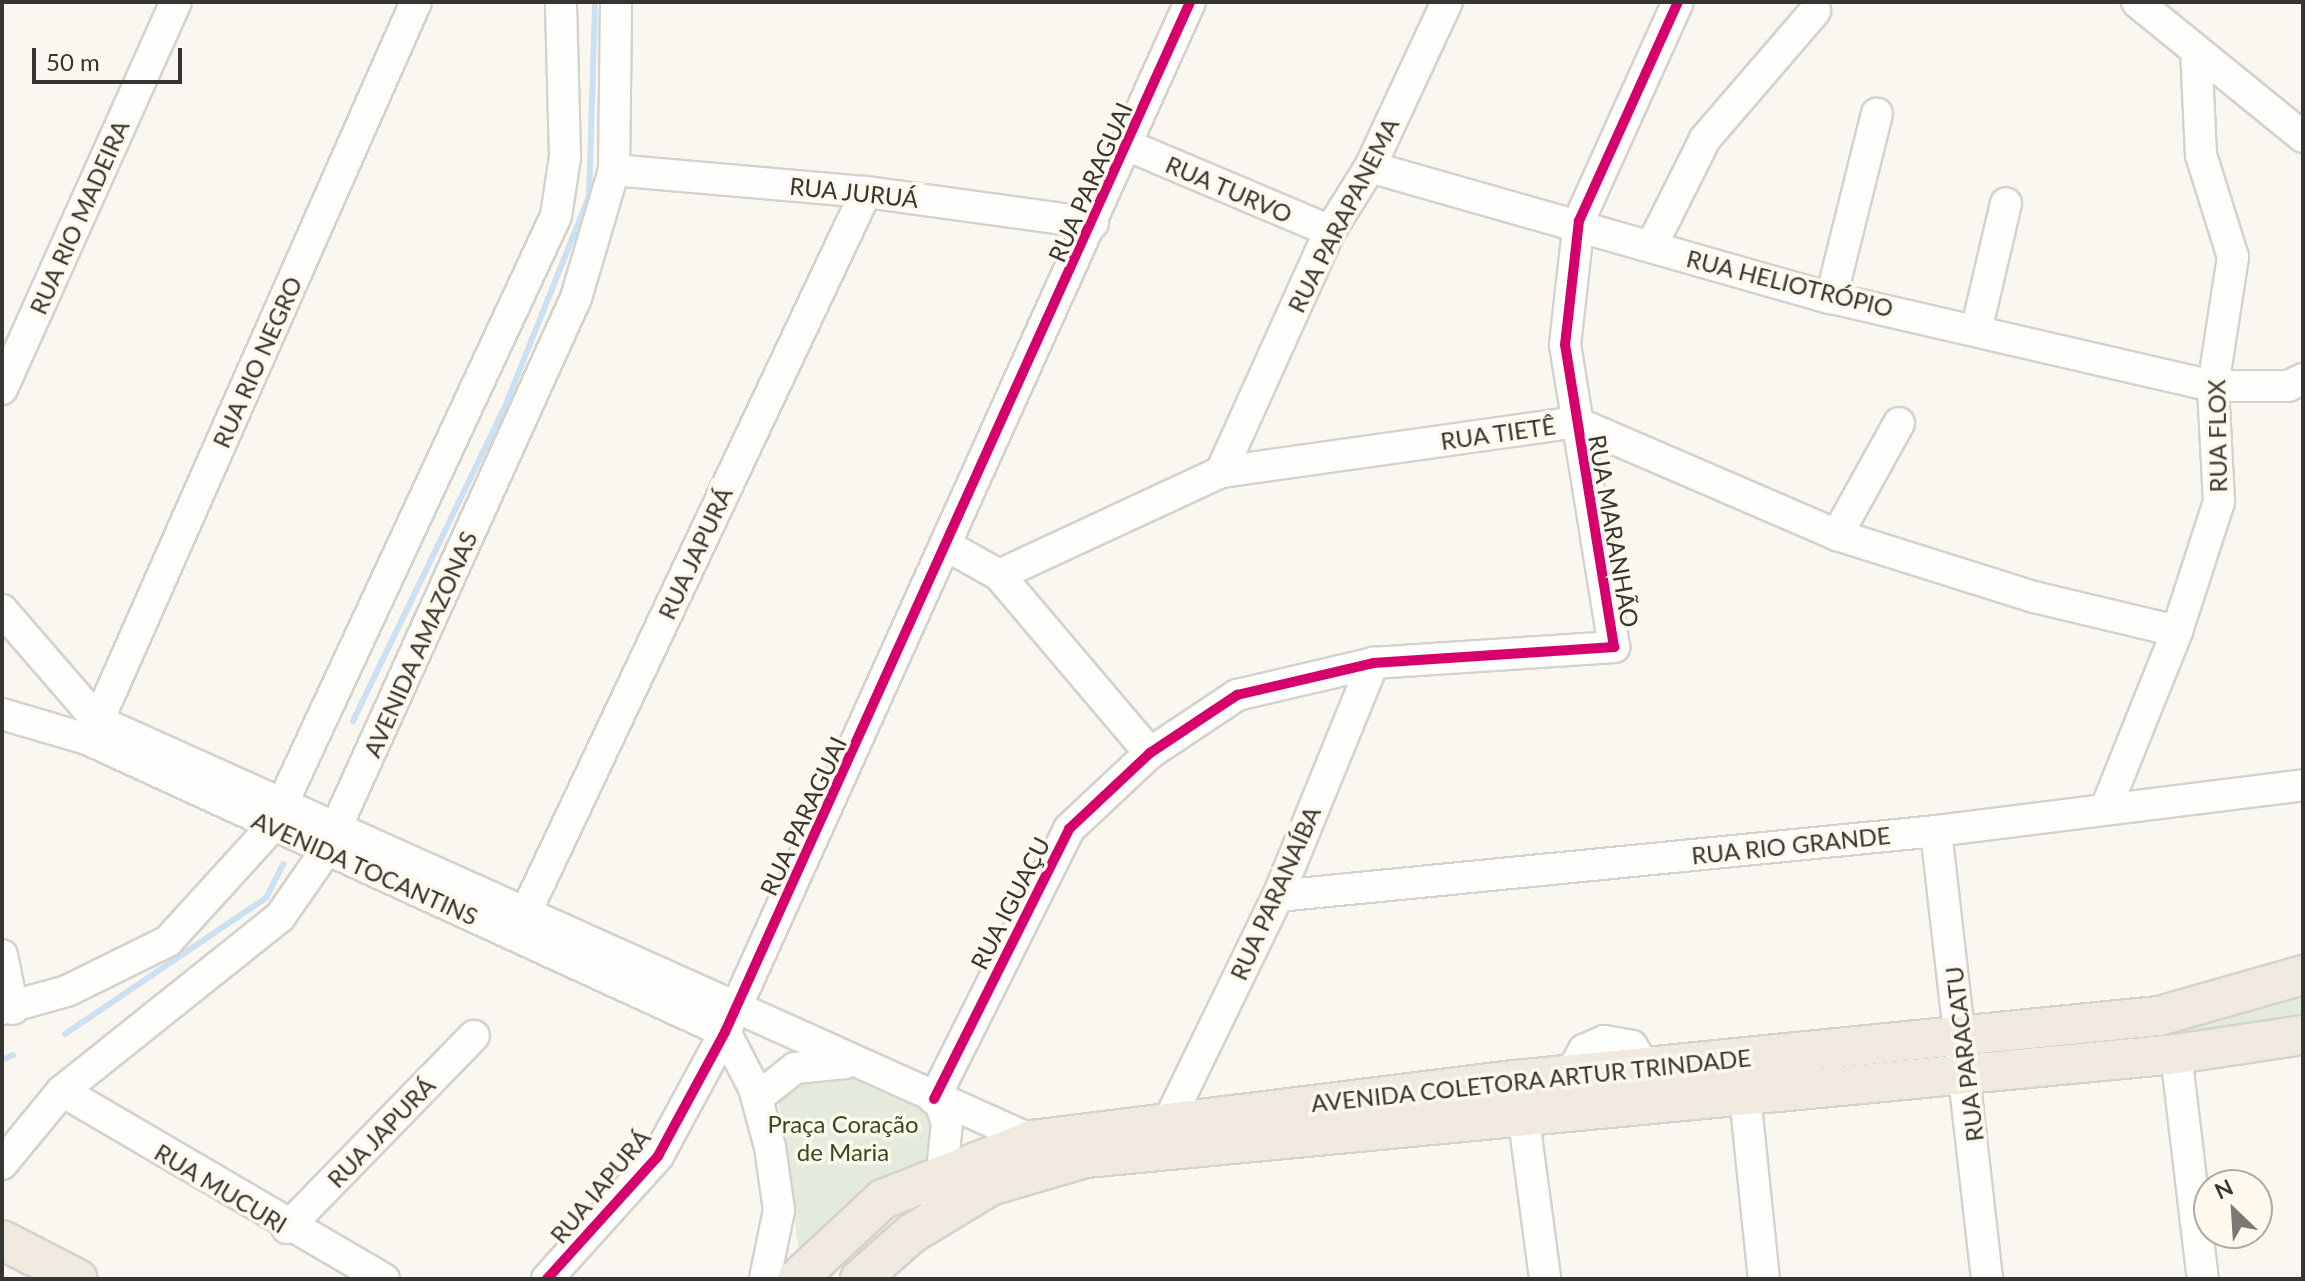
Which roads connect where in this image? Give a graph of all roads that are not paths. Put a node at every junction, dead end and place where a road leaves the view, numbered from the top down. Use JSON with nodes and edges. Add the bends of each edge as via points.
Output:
{"nodes":[{"id":1,"x":176,"y":2,"type":"edge"},
{"id":2,"x":416,"y":2,"type":"edge"},
{"id":3,"x":561,"y":2,"type":"edge"},
{"id":4,"x":616,"y":2,"type":"edge"},
{"id":5,"x":1190,"y":2,"type":"edge"},
{"id":6,"x":1447,"y":2,"type":"edge"},
{"id":7,"x":1678,"y":2,"type":"edge"},
{"id":8,"x":2137,"y":2,"type":"edge"},
{"id":9,"x":1815,"y":11,"type":"dead end"},
{"id":10,"x":2196,"y":50,"type":"junction"},
{"id":11,"x":1877,"y":114,"type":"dead end"},
{"id":12,"x":2303,"y":137,"type":"edge"},
{"id":13,"x":1129,"y":146,"type":"junction"},
{"id":14,"x":1370,"y":167,"type":"junction"},
{"id":15,"x":614,"y":170,"type":"junction"},
{"id":16,"x":866,"y":192,"type":"junction"},
{"id":17,"x":2006,"y":203,"type":"dead end"},
{"id":18,"x":1579,"y":221,"type":"junction"},
{"id":19,"x":1093,"y":223,"type":"junction"},
{"id":20,"x":1330,"y":231,"type":"junction"},
{"id":21,"x":1651,"y":247,"type":"junction"},
{"id":22,"x":1831,"y":298,"type":"junction"},
{"id":23,"x":1977,"y":327,"type":"junction"},
{"id":24,"x":2303,"y":379,"type":"edge"},
{"id":25,"x":2213,"y":386,"type":"junction"},
{"id":26,"x":2,"y":389,"type":"edge"},
{"id":27,"x":1575,"y":422,"type":"junction"},
{"id":28,"x":1899,"y":423,"type":"dead end"},
{"id":29,"x":1221,"y":472,"type":"junction"},
{"id":30,"x":1837,"y":535,"type":"junction"},
{"id":31,"x":949,"y":547,"type":"junction"},
{"id":32,"x":999,"y":575,"type":"junction"},
{"id":33,"x":2,"y":610,"type":"edge"},
{"id":34,"x":2177,"y":631,"type":"junction"},
{"id":35,"x":2,"y":640,"type":"edge"},
{"id":36,"x":1614,"y":647,"type":"joint"},
{"id":37,"x":1373,"y":663,"type":"junction"},
{"id":38,"x":2,"y":714,"type":"edge"},
{"id":39,"x":92,"y":730,"type":"junction"},
{"id":40,"x":1150,"y":753,"type":"junction"},
{"id":41,"x":2303,"y":785,"type":"edge"},
{"id":42,"x":2106,"y":808,"type":"junction"},
{"id":43,"x":278,"y":814,"type":"junction"},
{"id":44,"x":1936,"y":831,"type":"junction"},
{"id":45,"x":331,"y":840,"type":"junction"},
{"id":46,"x":1278,"y":896,"type":"junction"},
{"id":47,"x":525,"y":914,"type":"junction"},
{"id":48,"x":2,"y":955,"type":"edge"},
{"id":49,"x":2303,"y":975,"type":"edge"},
{"id":50,"x":8,"y":1009,"type":"edge"},
{"id":51,"x":730,"y":1021,"type":"junction"},
{"id":52,"x":2303,"y":1035,"type":"edge"},
{"id":53,"x":474,"y":1036,"type":"dead end"},
{"id":54,"x":1964,"y":1037,"type":"junction"},
{"id":55,"x":2176,"y":1054,"type":"junction"},
{"id":56,"x":852,"y":1064,"type":"junction"},
{"id":57,"x":1969,"y":1075,"type":"junction"},
{"id":58,"x":1515,"y":1080,"type":"junction"},
{"id":59,"x":62,"y":1091,"type":"junction"},
{"id":60,"x":1745,"y":1096,"type":"junction"},
{"id":61,"x":757,"y":1098,"type":"junction"},
{"id":62,"x":937,"y":1101,"type":"junction"},
{"id":63,"x":1527,"y":1117,"type":"junction"},
{"id":64,"x":1169,"y":1120,"type":"junction"},
{"id":65,"x":1032,"y":1140,"type":"junction"},
{"id":66,"x":2,"y":1164,"type":"edge"},
{"id":67,"x":942,"y":1171,"type":"junction"},
{"id":68,"x":287,"y":1228,"type":"junction"},
{"id":69,"x":911,"y":1234,"type":"junction"},
{"id":70,"x":2,"y":1240,"type":"edge"},
{"id":71,"x":2,"y":1269,"type":"edge"},
{"id":72,"x":863,"y":1278,"type":"edge"},
{"id":73,"x":25,"y":1279,"type":"edge"},
{"id":74,"x":78,"y":1279,"type":"edge"},
{"id":75,"x":384,"y":1279,"type":"edge"},
{"id":76,"x":547,"y":1279,"type":"edge"},
{"id":77,"x":765,"y":1279,"type":"edge"},
{"id":78,"x":797,"y":1279,"type":"edge"},
{"id":79,"x":1545,"y":1279,"type":"edge"},
{"id":80,"x":1764,"y":1279,"type":"edge"},
{"id":81,"x":1987,"y":1279,"type":"edge"},
{"id":82,"x":2203,"y":1279,"type":"edge"}],
"edges":[{"from":1,"to":26,"type":"street","name":"RUA RIO MADEIRA"},
{"from":2,"to":39,"type":"street","name":"RUA RIO NEGRO"},
{"from":3,"to":43,"type":"street","via":[[565,157],[556,216]]},
{"from":4,"to":15,"type":"street","name":"AVENIDA AMAZONAS"},
{"from":5,"to":13,"type":"street","name":"RUA PARAGUAI"},
{"from":6,"to":14,"type":"street","name":"RUA PARAPANEMA"},
{"from":7,"to":18,"type":"street","name":"RUA MARANHÃO"},
{"from":8,"to":10,"type":"street"},
{"from":9,"to":21,"type":"street","via":[[1705,139]]},
{"from":10,"to":12,"type":"street"},
{"from":10,"to":25,"type":"street","name":"RUA FLOX","via":[[2201,155],[2233,257]]},
{"from":11,"to":22,"type":"street"},
{"from":13,"to":19,"type":"street","name":"RUA PARAGUAI"},
{"from":13,"to":20,"type":"street","name":"RUA TURVO"},
{"from":14,"to":18,"type":"street","name":"RUA HELIOTRÓPIO"},
{"from":14,"to":20,"type":"street","name":"RUA PARAPANEMA"},
{"from":15,"to":16,"type":"street","name":"RUA JURUÁ"},
{"from":15,"to":45,"type":"street","name":"AVENIDA AMAZONAS","via":[[576,298]]},
{"from":16,"to":19,"type":"street","name":"RUA JURUÁ"},
{"from":16,"to":47,"type":"street","name":"RUA JAPURÁ"},
{"from":17,"to":23,"type":"street"},
{"from":18,"to":21,"type":"street","name":"RUA HELIOTRÓPIO"},
{"from":18,"to":27,"type":"street","name":"RUA MARANHÃO","via":[[1565,345]]},
{"from":19,"to":31,"type":"street","name":"RUA PARAGUAI"},
{"from":20,"to":29,"type":"street","name":"RUA PARAPANEMA"},
{"from":21,"to":22,"type":"street","name":"RUA HELIOTRÓPIO"},
{"from":22,"to":23,"type":"street","name":"RUA HELIOTRÓPIO"},
{"from":23,"to":25,"type":"street","name":"RUA HELIOTRÓPIO"},
{"from":24,"to":25,"type":"street","name":"RUA HELIOTRÓPIO","via":[[2288,386]]},
{"from":25,"to":34,"type":"street","name":"RUA FLOX","via":[[2219,502]]},
{"from":27,"to":29,"type":"street","name":"RUA TIETÊ"},
{"from":27,"to":30,"type":"street","name":"RUA TIETÊ"},
{"from":27,"to":36,"type":"street","name":"RUA MARANHÃO"},
{"from":28,"to":30,"type":"street"},
{"from":29,"to":32,"type":"street","name":"RUA TIETÊ"},
{"from":30,"to":34,"type":"street","name":"RUA TIETÊ","via":[[2034,597]]},
{"from":31,"to":32,"type":"street"},
{"from":31,"to":51,"type":"street","name":"RUA PARAGUAI"},
{"from":32,"to":40,"type":"street"},
{"from":33,"to":39,"type":"street"},
{"from":34,"to":42,"type":"street","name":"RUA FLOX"},
{"from":35,"to":39,"type":"street"},
{"from":36,"to":37,"type":"street","name":"RUA IGUAÇU"},
{"from":37,"to":40,"type":"street","name":"RUA IGUAÇU","via":[[1237,695]]},
{"from":37,"to":46,"type":"street","name":"RUA PARANAÍBA"},
{"from":38,"to":39,"type":"street","name":"AVENIDA TOCANTINS"},
{"from":39,"to":43,"type":"street","name":"AVENIDA TOCANTINS"},
{"from":40,"to":62,"type":"street","name":"RUA IGUAÇU","via":[[1069,829]]},
{"from":41,"to":42,"type":"street","name":"RUA RIO GRANDE"},
{"from":42,"to":44,"type":"street","name":"RUA RIO GRANDE"},
{"from":43,"to":45,"type":"street","name":"AVENIDA TOCANTINS"},
{"from":43,"to":50,"type":"street","via":[[168,941]]},
{"from":44,"to":46,"type":"street","name":"RUA RIO GRANDE"},
{"from":44,"to":54,"type":"street","name":"RUA PARACATU"},
{"from":45,"to":47,"type":"street","name":"AVENIDA TOCANTINS"},
{"from":45,"to":51,"type":"street","name":"AVENIDA TOCANTINS"},
{"from":45,"to":59,"type":"street","name":"AVENIDA AMAZONAS","via":[[280,917]]},
{"from":46,"to":64,"type":"street","name":"RUA PARANAÍBA"},
{"from":47,"to":51,"type":"street","name":"AVENIDA TOCANTINS"},
{"from":48,"to":50,"type":"street"},
{"from":49,"to":54,"type":"main road","name":"AVENIDA COLETORA ARTUR TRINDADE","via":[[2159,1016]]},
{"from":51,"to":56,"type":"street"},
{"from":51,"to":61,"type":"street"},
{"from":51,"to":76,"type":"street","name":"RUA IAPURÁ","via":[[658,1156]]},
{"from":52,"to":55,"type":"main road","name":"AVENIDA COLETORA ARTUR TRINDADE"},
{"from":53,"to":68,"type":"street","name":"RUA JAPURÁ"},
{"from":54,"to":57,"type":"street","name":"RUA PARACATU"},
{"from":54,"to":58,"type":"main road","name":"AVENIDA COLETORA ARTUR TRINDADE"},
{"from":55,"to":57,"type":"main road","name":"AVENIDA COLETORA ARTUR TRINDADE"},
{"from":55,"to":82,"type":"street"},
{"from":56,"to":61,"type":"street","via":[[795,1068]]},
{"from":56,"to":62,"type":"street"},
{"from":57,"to":60,"type":"main road","name":"AVENIDA COLETORA ARTUR TRINDADE"},
{"from":57,"to":81,"type":"street","name":"RUA PARACATU"},
{"from":58,"to":63,"type":"street"},
{"from":58,"to":64,"type":"main road","name":"AVENIDA COLETORA ARTUR TRINDADE"},
{"from":59,"to":66,"type":"street","name":"AVENIDA AMAZONAS"},
{"from":59,"to":68,"type":"street","name":"RUA MUCURI"},
{"from":60,"to":63,"type":"main road","name":"AVENIDA COLETORA ARTUR TRINDADE"},
{"from":60,"to":80,"type":"street"},
{"from":61,"to":77,"type":"street","via":[[779,1210]]},
{"from":62,"to":65,"type":"street"},
{"from":62,"to":67,"type":"street","via":[[947,1123]]},
{"from":63,"to":69,"type":"main road","name":"AVENIDA COLETORA ARTUR TRINDADE","via":[[1086,1158],[990,1186]]},
{"from":63,"to":79,"type":"street"},
{"from":64,"to":65,"type":"main road","name":"AVENIDA COLETORA ARTUR TRINDADE"},
{"from":65,"to":67,"type":"main road","name":"AVENIDA COLETORA ARTUR TRINDADE"},
{"from":67,"to":69,"type":"street"},
{"from":67,"to":78,"type":"main road","name":"AVENIDA COLETORA ARTUR TRINDADE","via":[[883,1199]]},
{"from":68,"to":75,"type":"street","name":"RUA MUCURI"},
{"from":69,"to":72,"type":"main road","name":"AVENIDA COLETORA ARTUR TRINDADE"},
{"from":70,"to":74,"type":"main road"},
{"from":71,"to":73,"type":"main road"}]}
